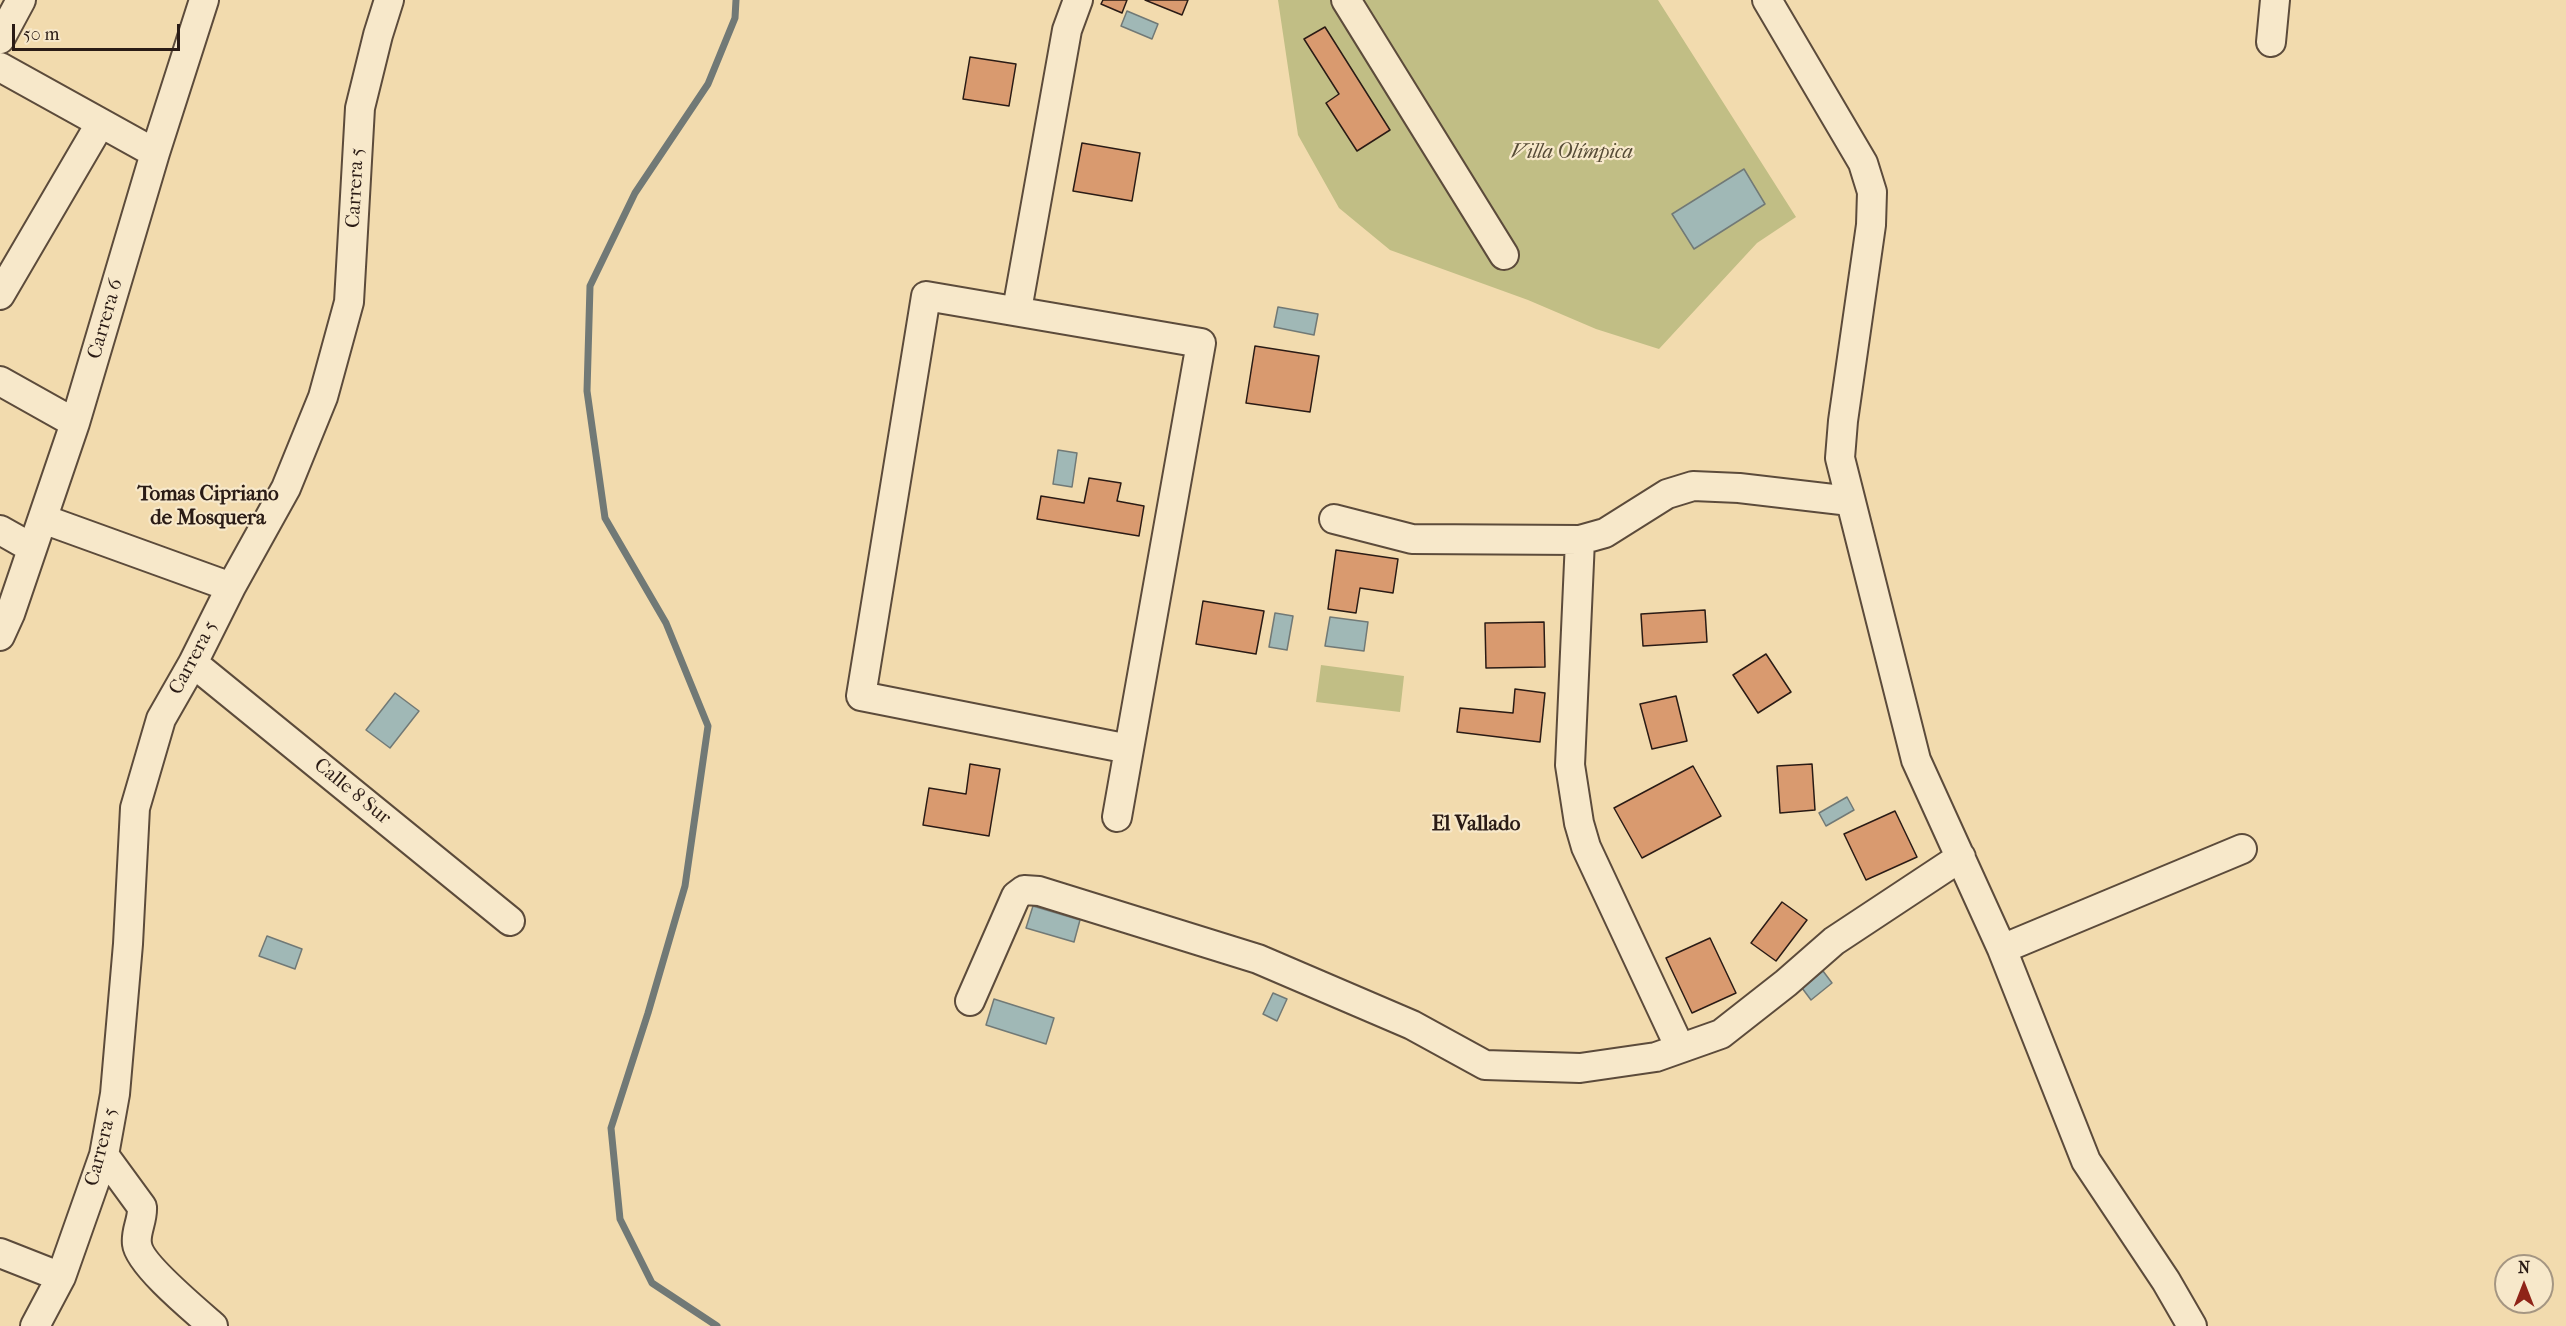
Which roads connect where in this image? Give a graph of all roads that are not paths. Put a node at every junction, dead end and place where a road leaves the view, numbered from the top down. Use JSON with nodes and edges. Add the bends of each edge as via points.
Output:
{"nodes":[{"id":1,"x":21,"y":0,"type":"edge"},
{"id":2,"x":204,"y":0,"type":"edge"},
{"id":3,"x":389,"y":0,"type":"edge"},
{"id":4,"x":1078,"y":0,"type":"edge"},
{"id":5,"x":1346,"y":0,"type":"edge"},
{"id":6,"x":1767,"y":0,"type":"edge"},
{"id":7,"x":2275,"y":0,"type":"edge"},
{"id":8,"x":0,"y":39,"type":"edge"},
{"id":9,"x":2271,"y":42,"type":"dead end"},
{"id":10,"x":0,"y":67,"type":"edge"},
{"id":11,"x":100,"y":124,"type":"junction"},
{"id":12,"x":155,"y":153,"type":"junction"},
{"id":13,"x":1504,"y":255,"type":"dead end"},
{"id":14,"x":0,"y":295,"type":"edge"},
{"id":15,"x":1017,"y":310,"type":"junction"},
{"id":16,"x":0,"y":381,"type":"edge"},
{"id":17,"x":75,"y":423,"type":"junction"},
{"id":18,"x":1850,"y":501,"type":"junction"},
{"id":19,"x":43,"y":519,"type":"junction"},
{"id":20,"x":1334,"y":519,"type":"dead end"},
{"id":21,"x":0,"y":530,"type":"edge"},
{"id":22,"x":1580,"y":540,"type":"junction"},
{"id":23,"x":32,"y":548,"type":"junction"},
{"id":24,"x":231,"y":587,"type":"junction"},
{"id":25,"x":0,"y":636,"type":"edge"},
{"id":26,"x":193,"y":663,"type":"junction"},
{"id":27,"x":1129,"y":749,"type":"junction"},
{"id":28,"x":1117,"y":817,"type":"dead end"},
{"id":29,"x":2242,"y":849,"type":"dead end"},
{"id":30,"x":1961,"y":857,"type":"junction"},
{"id":31,"x":510,"y":921,"type":"dead end"},
{"id":32,"x":2002,"y":949,"type":"junction"},
{"id":33,"x":970,"y":1001,"type":"dead end"},
{"id":34,"x":1680,"y":1048,"type":"junction"},
{"id":35,"x":104,"y":1155,"type":"junction"},
{"id":36,"x":0,"y":1253,"type":"edge"},
{"id":37,"x":61,"y":1277,"type":"junction"},
{"id":38,"x":35,"y":1326,"type":"edge"},
{"id":39,"x":213,"y":1326,"type":"edge"},
{"id":40,"x":2192,"y":1326,"type":"edge"}],
"edges":[{"from":1,"to":8,"type":"street"},
{"from":2,"to":12,"type":"street","name":"Carrera 6"},
{"from":3,"to":24,"type":"street","name":"Carrera 5","via":[[360,108],[349,302],[323,397],[286,488]]},
{"from":4,"to":15,"type":"street","via":[[1067,30]]},
{"from":5,"to":13,"type":"street"},
{"from":6,"to":18,"type":"street","via":[[1863,163],[1872,192],[1871,225],[1842,421],[1840,458]]},
{"from":7,"to":9,"type":"street"},
{"from":10,"to":11,"type":"street"},
{"from":11,"to":12,"type":"street"},
{"from":11,"to":14,"type":"street"},
{"from":12,"to":17,"type":"street","name":"Carrera 6"},
{"from":15,"to":27,"type":"street","via":[[1201,343]]},
{"from":15,"to":27,"type":"street","via":[[927,296],[861,696]]},
{"from":16,"to":17,"type":"street"},
{"from":17,"to":19,"type":"street","name":"Carrera 6"},
{"from":18,"to":22,"type":"street","via":[[1693,486],[1666,494],[1605,533]]},
{"from":18,"to":30,"type":"street","via":[[1916,759]]},
{"from":19,"to":23,"type":"street","name":"Carrera 6"},
{"from":19,"to":24,"type":"street"},
{"from":20,"to":22,"type":"street","via":[[1412,539]]},
{"from":21,"to":23,"type":"street"},
{"from":22,"to":34,"type":"street","via":[[1570,765],[1579,823],[1586,847]]},
{"from":23,"to":25,"type":"street","name":"Carrera 6"},
{"from":24,"to":26,"type":"street","name":"Carrera 5"},
{"from":26,"to":31,"type":"street","name":"Calle 8 Sur"},
{"from":26,"to":35,"type":"street","name":"Carrera 5","via":[[161,719],[135,808],[116,1082]]},
{"from":27,"to":28,"type":"street"},
{"from":29,"to":32,"type":"street"},
{"from":30,"to":32,"type":"street"},
{"from":30,"to":34,"type":"street","via":[[1834,940],[1721,1034]]},
{"from":32,"to":40,"type":"street","via":[[2086,1161]]},
{"from":33,"to":34,"type":"street","via":[[1016,896],[1024,890],[1039,891],[1258,959],[1412,1025],[1485,1065],[1580,1068],[1656,1057]]},
{"from":35,"to":37,"type":"street","name":"Carrera 5"},
{"from":35,"to":39,"type":"street","via":[[142,1207],[136,1240],[140,1252]]},
{"from":36,"to":37,"type":"street"},
{"from":37,"to":38,"type":"street","name":"Carrera 5"}]}
